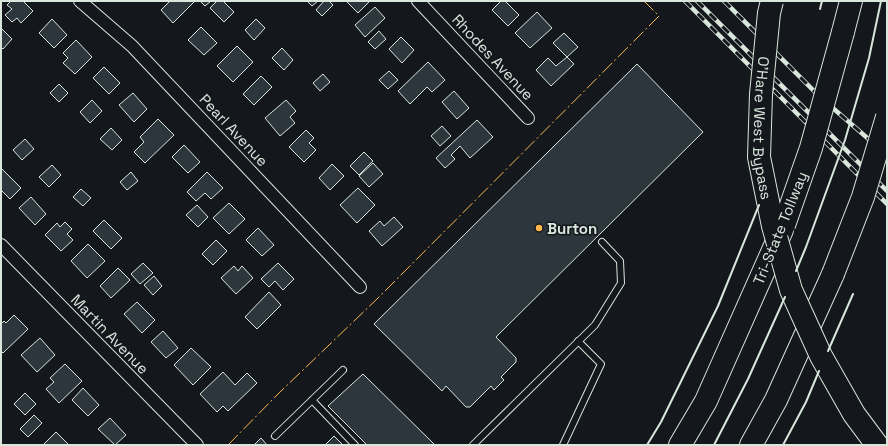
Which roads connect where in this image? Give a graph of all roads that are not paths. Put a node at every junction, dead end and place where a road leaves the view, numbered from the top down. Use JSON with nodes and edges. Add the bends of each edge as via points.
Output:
{"nodes":[{"id":1,"x":80,"y":1,"type":"edge"},
{"id":2,"x":418,"y":1,"type":"edge"},
{"id":3,"x":772,"y":1,"type":"edge"},
{"id":4,"x":851,"y":1,"type":"edge"},
{"id":5,"x":887,"y":117,"type":"edge"},
{"id":6,"x":528,"y":118,"type":"dead end"},
{"id":7,"x":602,"y":242,"type":"dead end"},
{"id":8,"x":1,"y":245,"type":"edge"},
{"id":9,"x":360,"y":287,"type":"dead end"},
{"id":10,"x":578,"y":341,"type":"junction"},
{"id":11,"x":343,"y":370,"type":"dead end"},
{"id":12,"x":312,"y":400,"type":"junction"},
{"id":13,"x":275,"y":436,"type":"dead end"},
{"id":14,"x":197,"y":445,"type":"edge"},
{"id":15,"x":355,"y":445,"type":"edge"},
{"id":16,"x":473,"y":445,"type":"edge"},
{"id":17,"x":563,"y":445,"type":"edge"},
{"id":18,"x":680,"y":445,"type":"edge"},
{"id":19,"x":751,"y":445,"type":"edge"},
{"id":20,"x":877,"y":445,"type":"edge"}],
"edges":[{"from":1,"to":9,"type":"street","name":"Pearl Avenue","via":[[132,46]]},
{"from":2,"to":6,"type":"street","name":"Rhodes Avenue"},
{"from":3,"to":20,"type":"highway","name":"O'Hare West Bypass","bridge":true,"via":[[761,94],[759,157],[773,226],[791,290],[821,356],[854,414]]},
{"from":4,"to":18,"type":"highway","name":"Tri-State Tollway","bridge":true,"via":[[811,148],[784,225],[706,401]]},
{"from":5,"to":19,"type":"highway","bridge":true,"via":[[863,197],[833,274],[776,400]]},
{"from":7,"to":10,"type":"lane","via":[[620,261],[621,283],[595,325]]},
{"from":8,"to":14,"type":"street","name":"Martin Avenue"},
{"from":10,"to":16,"type":"lane"},
{"from":10,"to":17,"type":"lane","via":[[601,364]]},
{"from":11,"to":12,"type":"lane"},
{"from":12,"to":13,"type":"lane"},
{"from":12,"to":15,"type":"lane"}]}
